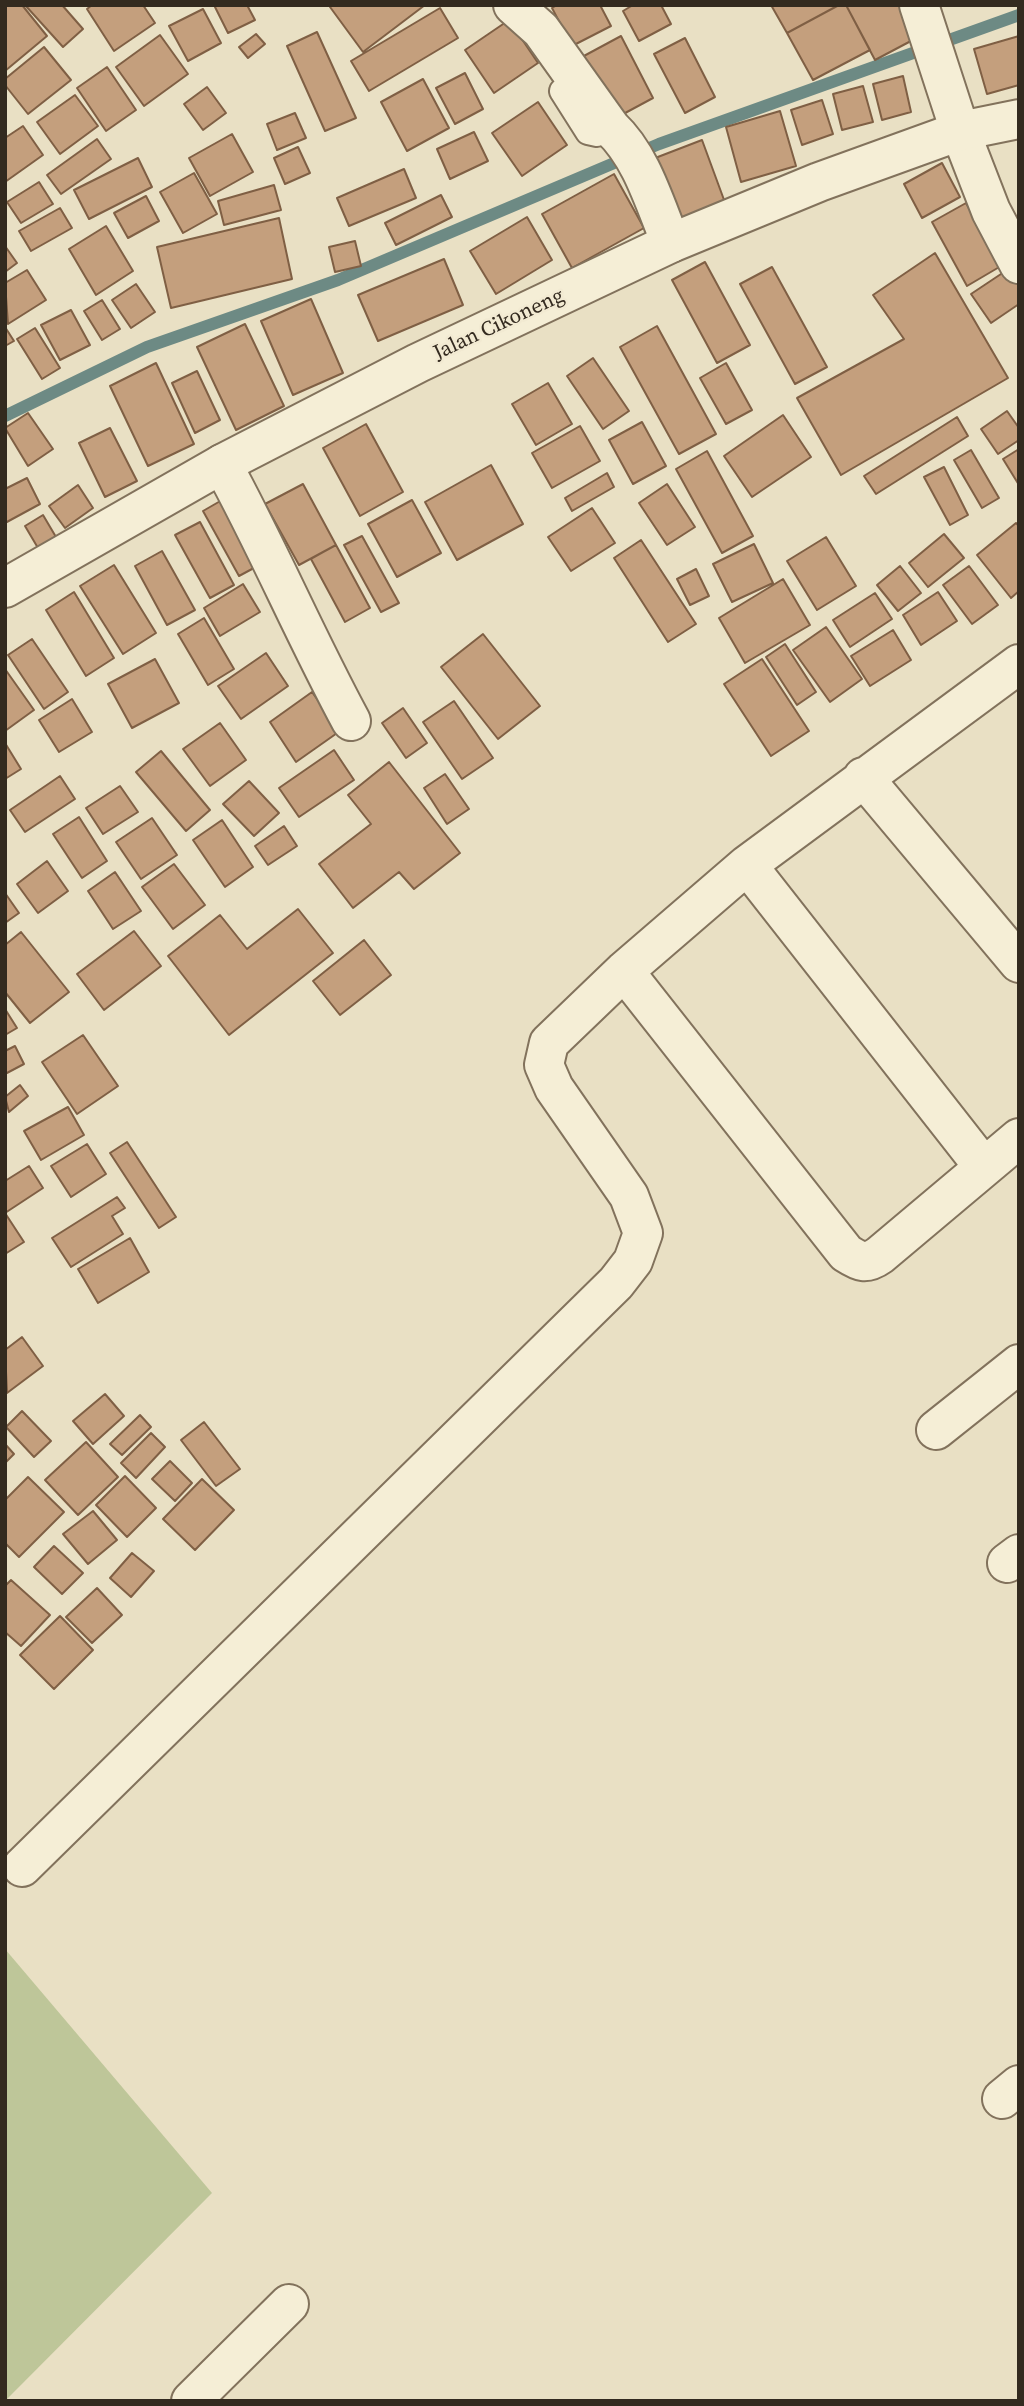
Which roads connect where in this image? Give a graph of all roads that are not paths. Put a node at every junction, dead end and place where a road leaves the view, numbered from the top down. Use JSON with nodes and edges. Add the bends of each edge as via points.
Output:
{"nodes":[{"id":1,"x":513,"y":5,"type":"edge"},
{"id":2,"x":927,"y":26,"type":"edge"},
{"id":3,"x":562,"y":91,"type":"dead end"},
{"id":4,"x":1019,"y":119,"type":"edge"},
{"id":5,"x":960,"y":131,"type":"junction"},
{"id":6,"x":623,"y":142,"type":"junction"},
{"id":7,"x":671,"y":243,"type":"junction"},
{"id":8,"x":1019,"y":264,"type":"edge"},
{"id":9,"x":222,"y":464,"type":"junction"},
{"id":10,"x":5,"y":589,"type":"edge"},
{"id":11,"x":1018,"y":667,"type":"edge"},
{"id":12,"x":351,"y":721,"type":"dead end"},
{"id":13,"x":863,"y":776,"type":"junction"},
{"id":14,"x":747,"y":865,"type":"junction"},
{"id":15,"x":1019,"y":963,"type":"edge"},
{"id":16,"x":624,"y":971,"type":"junction"},
{"id":17,"x":1019,"y":1138,"type":"edge"},
{"id":18,"x":983,"y":1166,"type":"junction"},
{"id":19,"x":1019,"y":1364,"type":"edge"},
{"id":20,"x":936,"y":1430,"type":"dead end"},
{"id":21,"x":22,"y":1867,"type":"dead end"},
{"id":22,"x":289,"y":2304,"type":"dead end"},
{"id":23,"x":191,"y":2401,"type":"edge"}],
"edges":[{"from":1,"to":6,"type":"street","via":[[541,30]]},
{"from":2,"to":5,"type":"street"},
{"from":3,"to":6,"type":"lane","via":[[588,132]]},
{"from":4,"to":5,"type":"street","name":"Jalan Cikoneng"},
{"from":5,"to":7,"type":"street","name":"Jalan Cikoneng"},
{"from":5,"to":8,"type":"street","via":[[991,211]]},
{"from":6,"to":7,"type":"street"},
{"from":7,"to":9,"type":"street","name":"Jalan Cikoneng","via":[[418,363]]},
{"from":9,"to":10,"type":"street","name":"Jalan Cikoneng"},
{"from":9,"to":12,"type":"street"},
{"from":11,"to":13,"type":"street"},
{"from":13,"to":14,"type":"street"},
{"from":13,"to":15,"type":"street"},
{"from":14,"to":16,"type":"street"},
{"from":14,"to":18,"type":"street"},
{"from":16,"to":18,"type":"street","via":[[846,1253],[860,1262],[880,1255]]},
{"from":16,"to":21,"type":"street","via":[[549,1043],[544,1065],[554,1088],[629,1196],[643,1233],[633,1261],[616,1283]]},
{"from":17,"to":18,"type":"street"},
{"from":19,"to":20,"type":"street"},
{"from":22,"to":23,"type":"street"}]}
